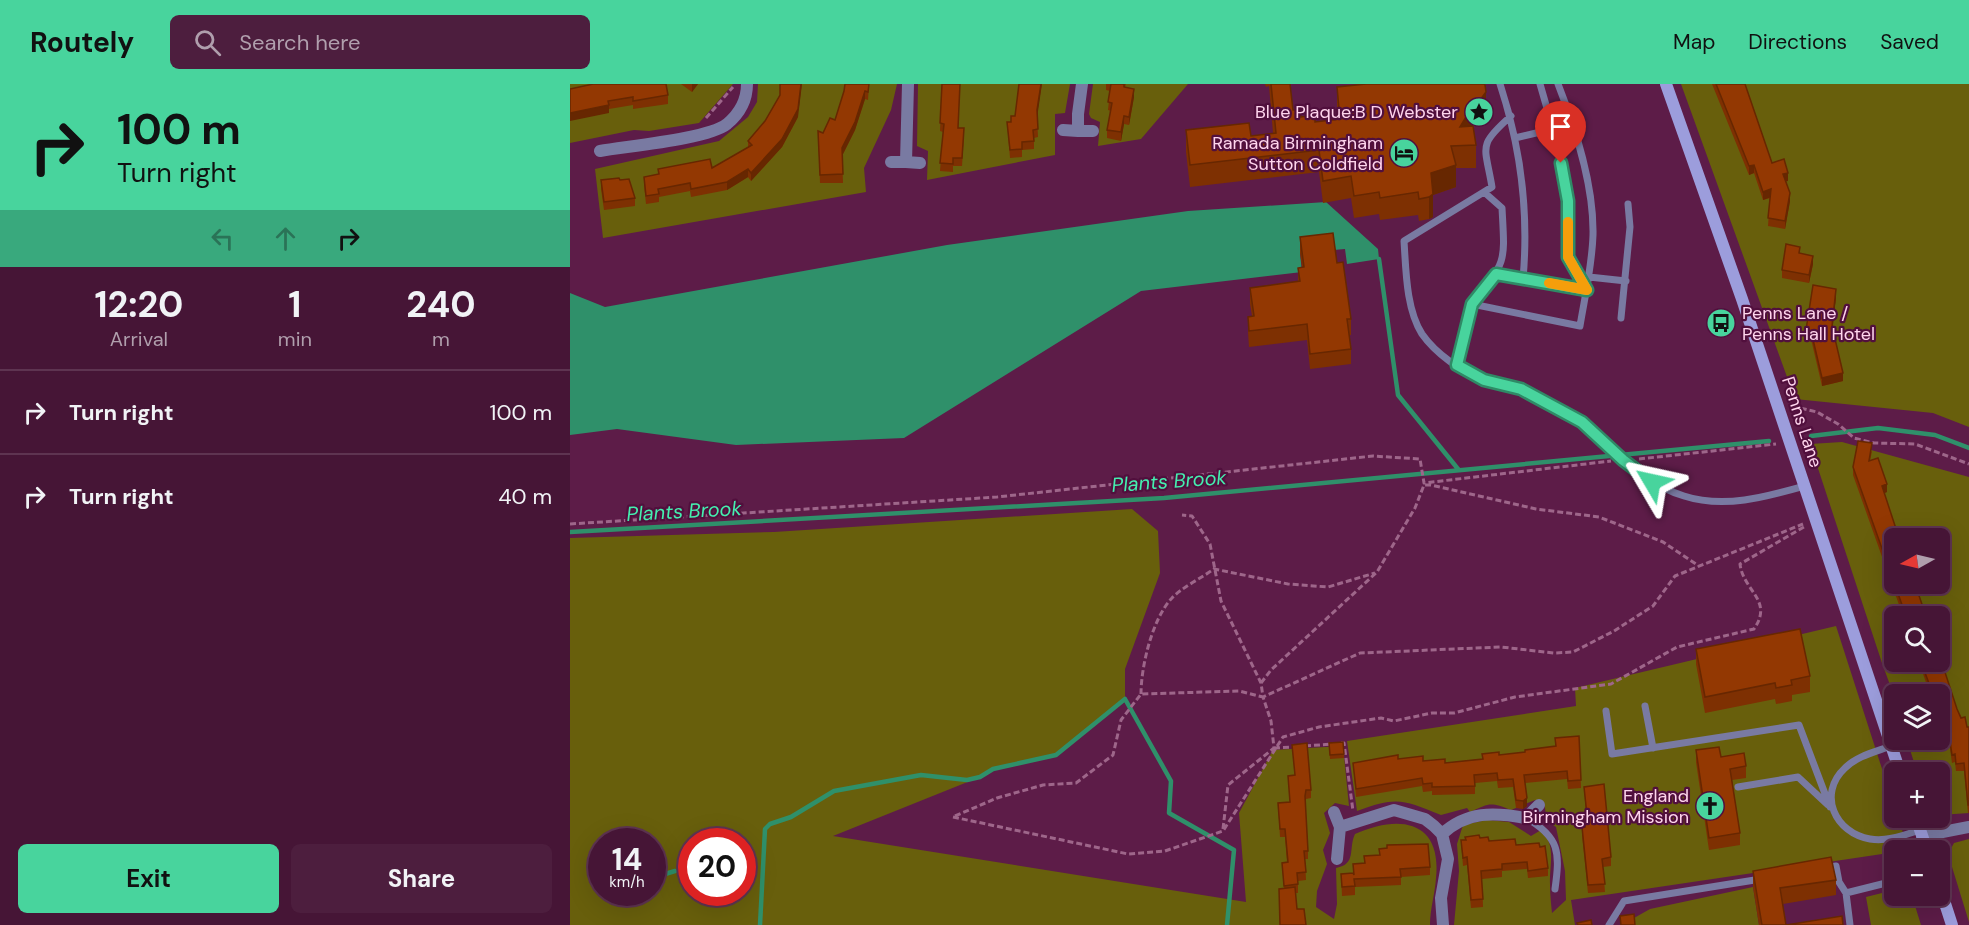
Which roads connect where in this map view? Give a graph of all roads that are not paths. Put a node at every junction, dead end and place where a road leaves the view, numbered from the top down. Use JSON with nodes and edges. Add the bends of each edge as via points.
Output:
{"nodes":[{"id":1,"x":747,"y":84,"type":"edge"},
{"id":2,"x":908,"y":84,"type":"edge"},
{"id":3,"x":1082,"y":84,"type":"edge"},
{"id":4,"x":1540,"y":84,"type":"edge"},
{"id":5,"x":1558,"y":84,"type":"edge"},
{"id":6,"x":1666,"y":84,"type":"edge"},
{"id":7,"x":1503,"y":85,"type":"edge"},
{"id":8,"x":1511,"y":117,"type":"junction"},
{"id":9,"x":1570,"y":117,"type":"junction"},
{"id":10,"x":1553,"y":129,"type":"junction"},
{"id":11,"x":1063,"y":130,"type":"dead end"},
{"id":12,"x":1078,"y":130,"type":"junction"},
{"id":13,"x":1093,"y":131,"type":"dead end"},
{"id":14,"x":1515,"y":138,"type":"junction"},
{"id":15,"x":600,"y":151,"type":"dead end"},
{"id":16,"x":891,"y":162,"type":"dead end"},
{"id":17,"x":906,"y":162,"type":"junction"},
{"id":18,"x":921,"y":162,"type":"dead end"},
{"id":19,"x":1484,"y":192,"type":"junction"},
{"id":20,"x":1628,"y":204,"type":"dead end"},
{"id":21,"x":1496,"y":274,"type":"junction"},
{"id":22,"x":1589,"y":277,"type":"junction"},
{"id":23,"x":1523,"y":279,"type":"junction"},
{"id":24,"x":1626,"y":282,"type":"junction"},
{"id":25,"x":1587,"y":290,"type":"junction"},
{"id":26,"x":1472,"y":304,"type":"junction"},
{"id":27,"x":1621,"y":318,"type":"dead end"},
{"id":28,"x":1457,"y":365,"type":"junction"},
{"id":29,"x":1804,"y":486,"type":"junction"},
{"id":30,"x":1645,"y":706,"type":"dead end"},
{"id":31,"x":1606,"y":711,"type":"dead end"},
{"id":32,"x":1884,"y":725,"type":"edge"},
{"id":33,"x":1653,"y":748,"type":"junction"},
{"id":34,"x":1884,"y":749,"type":"edge"},
{"id":35,"x":1738,"y":787,"type":"dead end"},
{"id":36,"x":1539,"y":805,"type":"dead end"},
{"id":37,"x":1830,"y":807,"type":"junction"},
{"id":38,"x":1334,"y":812,"type":"dead end"},
{"id":39,"x":1526,"y":818,"type":"junction"},
{"id":40,"x":1340,"y":827,"type":"junction"},
{"id":41,"x":1969,"y":827,"type":"edge"},
{"id":42,"x":1919,"y":828,"type":"edge"},
{"id":43,"x":1530,"y":831,"type":"dead end"},
{"id":44,"x":1921,"y":833,"type":"junction"},
{"id":45,"x":1442,"y":834,"type":"junction"},
{"id":46,"x":1923,"y":840,"type":"edge"},
{"id":47,"x":1337,"y":859,"type":"dead end"},
{"id":48,"x":1812,"y":870,"type":"edge"},
{"id":49,"x":1765,"y":878,"type":"edge"},
{"id":50,"x":1884,"y":884,"type":"edge"},
{"id":51,"x":1555,"y":889,"type":"dead end"},
{"id":52,"x":1846,"y":893,"type":"junction"},
{"id":53,"x":1946,"y":906,"type":"edge"},
{"id":54,"x":1443,"y":925,"type":"edge"},
{"id":55,"x":1609,"y":925,"type":"edge"},
{"id":56,"x":1850,"y":925,"type":"edge"},
{"id":57,"x":1952,"y":925,"type":"edge"}],
"edges":[{"from":1,"to":15,"type":"street","via":[[740,111],[725,125]]},
{"from":2,"to":17,"type":"street"},
{"from":3,"to":12,"type":"street"},
{"from":4,"to":10,"type":"lane"},
{"from":5,"to":9,"type":"lane"},
{"from":6,"to":29,"type":"main road","name":"Penns Lane"},
{"from":7,"to":8,"type":"lane"},
{"from":8,"to":14,"type":"lane"},
{"from":8,"to":19,"type":"lane","via":[[1488,136],[1492,187]]},
{"from":9,"to":10,"type":"lane"},
{"from":9,"to":22,"type":"lane","via":[[1591,196]]},
{"from":10,"to":14,"type":"lane"},
{"from":10,"to":25,"type":"lane","via":[[1568,201],[1568,257]]},
{"from":11,"to":12,"type":"street"},
{"from":12,"to":13,"type":"street"},
{"from":14,"to":23,"type":"lane","via":[[1526,215]]},
{"from":16,"to":17,"type":"street"},
{"from":17,"to":18,"type":"street"},
{"from":19,"to":21,"type":"lane","via":[[1502,208],[1504,257]]},
{"from":19,"to":28,"type":"lane","via":[[1404,241],[1411,302],[1421,332],[1437,351]]},
{"from":20,"to":24,"type":"lane"},
{"from":21,"to":23,"type":"lane"},
{"from":21,"to":26,"type":"lane"},
{"from":22,"to":24,"type":"lane"},
{"from":22,"to":25,"type":"lane"},
{"from":23,"to":25,"type":"lane"},
{"from":24,"to":27,"type":"lane"},
{"from":25,"to":26,"type":"lane","via":[[1580,326]]},
{"from":26,"to":28,"type":"lane"},
{"from":28,"to":29,"type":"lane","via":[[1484,380],[1521,389],[1582,422],[1652,482],[1684,496],[1710,502],[1738,501]]},
{"from":29,"to":32,"type":"main road","name":"Penns Lane"},
{"from":30,"to":33,"type":"lane"},
{"from":31,"to":33,"type":"lane","via":[[1612,754]]},
{"from":33,"to":37,"type":"lane","via":[[1799,725]]},
{"from":34,"to":37,"type":"lane","via":[[1846,767],[1830,792]]},
{"from":35,"to":37,"type":"lane","via":[[1798,777]]},
{"from":36,"to":39,"type":"street"},
{"from":37,"to":44,"type":"lane","via":[[1839,823],[1854,836],[1873,840]]},
{"from":38,"to":40,"type":"street"},
{"from":39,"to":43,"type":"street"},
{"from":39,"to":45,"type":"street","via":[[1487,813],[1470,816]]},
{"from":39,"to":51,"type":"lane","via":[[1546,829],[1553,840],[1557,863]]},
{"from":40,"to":45,"type":"street","via":[[1394,810],[1425,819]]},
{"from":40,"to":47,"type":"street"},
{"from":41,"to":44,"type":"street"},
{"from":42,"to":44,"type":"main road"},
{"from":44,"to":46,"type":"main road"},
{"from":45,"to":54,"type":"street","via":[[1448,859],[1441,898]]},
{"from":48,"to":52,"type":"lane","via":[[1836,866]]},
{"from":49,"to":55,"type":"lane","via":[[1624,902]]},
{"from":50,"to":52,"type":"lane"},
{"from":52,"to":56,"type":"lane"},
{"from":53,"to":57,"type":"main road"}]}
